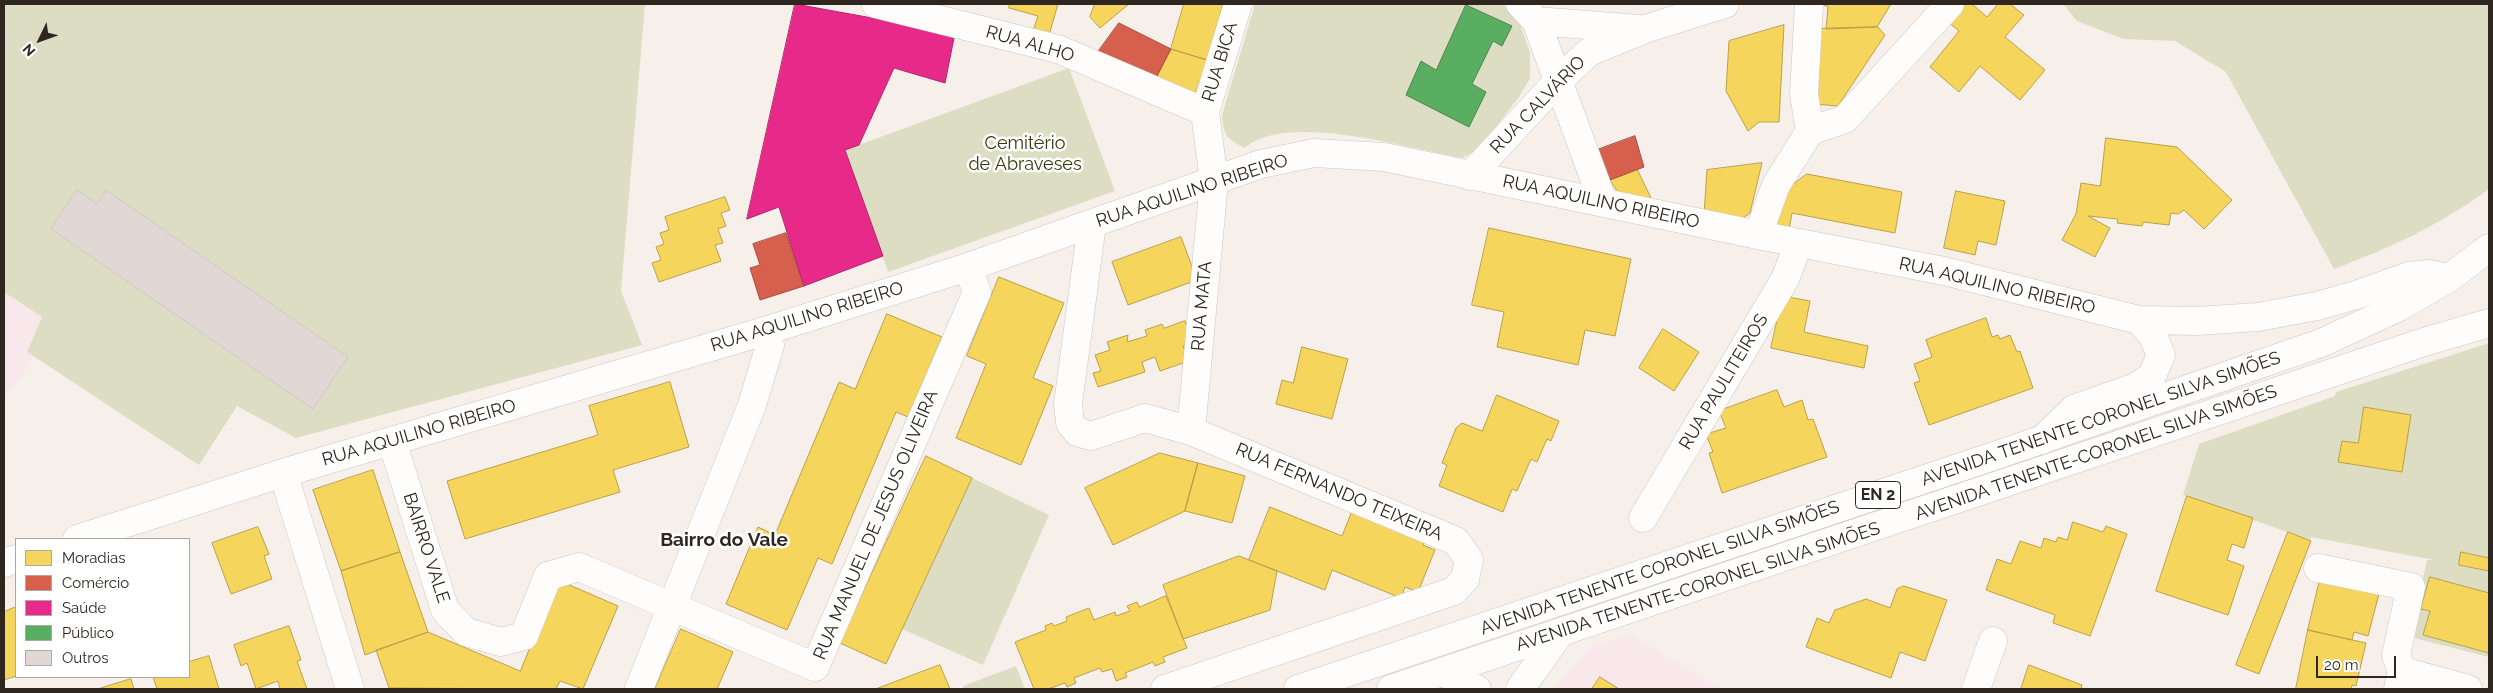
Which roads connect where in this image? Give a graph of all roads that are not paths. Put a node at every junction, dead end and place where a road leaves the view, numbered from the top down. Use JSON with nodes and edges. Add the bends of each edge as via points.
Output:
{"nodes":[{"id":1,"x":876,"y":4,"type":"edge"},
{"id":2,"x":1238,"y":4,"type":"edge"},
{"id":3,"x":1809,"y":4,"type":"edge"},
{"id":4,"x":1950,"y":4,"type":"edge"},
{"id":5,"x":1720,"y":5,"type":"edge"},
{"id":6,"x":1528,"y":12,"type":"edge"},
{"id":7,"x":1645,"y":29,"type":"junction"},
{"id":8,"x":1558,"y":81,"type":"junction"},
{"id":9,"x":1205,"y":112,"type":"junction"},
{"id":10,"x":1810,"y":131,"type":"junction"},
{"id":11,"x":1470,"y":176,"type":"junction"},
{"id":12,"x":1214,"y":181,"type":"junction"},
{"id":13,"x":1603,"y":202,"type":"junction"},
{"id":14,"x":1092,"y":224,"type":"junction"},
{"id":15,"x":1758,"y":235,"type":"junction"},
{"id":16,"x":1799,"y":243,"type":"junction"},
{"id":17,"x":2489,"y":248,"type":"edge"},
{"id":18,"x":968,"y":267,"type":"junction"},
{"id":19,"x":2449,"y":278,"type":"junction"},
{"id":20,"x":2139,"y":320,"type":"junction"},
{"id":21,"x":2489,"y":323,"type":"edge"},
{"id":22,"x":765,"y":331,"type":"junction"},
{"id":23,"x":1191,"y":431,"type":"junction"},
{"id":24,"x":2042,"y":440,"type":"junction"},
{"id":25,"x":392,"y":441,"type":"junction"},
{"id":26,"x":282,"y":473,"type":"junction"},
{"id":27,"x":1644,"y":518,"type":"dead end"},
{"id":28,"x":80,"y":538,"type":"edge"},
{"id":29,"x":2318,"y":568,"type":"dead end"},
{"id":30,"x":671,"y":604,"type":"junction"},
{"id":31,"x":1560,"y":632,"type":"junction"},
{"id":32,"x":1993,"y":641,"type":"dead end"},
{"id":33,"x":1442,"y":672,"type":"junction"},
{"id":34,"x":2400,"y":680,"type":"edge"},
{"id":35,"x":350,"y":689,"type":"edge"},
{"id":36,"x":639,"y":689,"type":"edge"},
{"id":37,"x":1165,"y":689,"type":"edge"},
{"id":38,"x":1298,"y":689,"type":"edge"},
{"id":39,"x":1391,"y":689,"type":"edge"},
{"id":40,"x":1477,"y":689,"type":"edge"},
{"id":41,"x":1520,"y":689,"type":"edge"},
{"id":42,"x":1976,"y":689,"type":"edge"},
{"id":43,"x":2468,"y":689,"type":"edge"}],
"edges":[{"from":1,"to":9,"type":"street","name":"RUA ALHO","via":[[1058,49]]},
{"from":2,"to":9,"type":"street","name":"RUA BICA"},
{"from":3,"to":10,"type":"street","via":[[1804,94]]},
{"from":4,"to":10,"type":"street","via":[[1845,119]]},
{"from":5,"to":7,"type":"street","name":"RUA CALVÁRIO"},
{"from":6,"to":7,"type":"street"},
{"from":6,"to":8,"type":"street"},
{"from":7,"to":8,"type":"street","name":"RUA CALVÁRIO","via":[[1588,52]]},
{"from":8,"to":11,"type":"street","name":"RUA CALVÁRIO"},
{"from":8,"to":13,"type":"street"},
{"from":9,"to":12,"type":"street","name":"RUA BICA"},
{"from":10,"to":15,"type":"street","via":[[1776,185]]},
{"from":11,"to":12,"type":"street","name":"RUA AQUILINO RIBEIRO","via":[[1384,157],[1314,153],[1261,164]]},
{"from":11,"to":13,"type":"street","name":"RUA AQUILINO RIBEIRO"},
{"from":12,"to":14,"type":"street","name":"RUA AQUILINO RIBEIRO"},
{"from":12,"to":23,"type":"street","name":"RUA MATA"},
{"from":13,"to":15,"type":"street","name":"RUA AQUILINO RIBEIRO"},
{"from":14,"to":18,"type":"street","name":"RUA AQUILINO RIBEIRO"},
{"from":14,"to":23,"type":"street","name":"RUA FERNANDO TEIXEIRA","via":[[1068,404],[1070,423],[1077,432],[1091,436],[1145,418]]},
{"from":15,"to":16,"type":"street","name":"RUA AQUILINO RIBEIRO"},
{"from":16,"to":20,"type":"street","name":"RUA AQUILINO RIBEIRO","via":[[1944,271]]},
{"from":16,"to":27,"type":"street","name":"RUA PAULITEIROS","via":[[1785,279]]},
{"from":17,"to":19,"type":"street","name":"AVENIDA TENENTE CORONEL SILVA SIMÕES","number":"EN 2"},
{"from":18,"to":22,"type":"street","name":"RUA AQUILINO RIBEIRO"},
{"from":18,"to":30,"type":"street","name":"RUA MANUEL DE JESUS OLIVEIRA","via":[[977,292],[815,667]]},
{"from":19,"to":20,"type":"street","name":"RUA AQUILINO RIBEIRO","via":[[2429,274],[2409,276],[2325,304],[2258,317]]},
{"from":19,"to":24,"type":"street","name":"AVENIDA TENENTE CORONEL SILVA SIMÕES","number":"EN 2","via":[[2398,308],[2321,343]]},
{"from":20,"to":24,"type":"street","via":[[2153,336],[2162,355],[2152,376],[2136,386],[2074,409]]},
{"from":21,"to":31,"type":"street","name":"AVENIDA TENENTE-CORONEL SILVA SIMÕES","number":"EN 2"},
{"from":22,"to":25,"type":"street","name":"RUA AQUILINO RIBEIRO"},
{"from":22,"to":30,"type":"street","via":[[770,345],[752,404]]},
{"from":23,"to":37,"type":"street","name":"RUA FERNANDO TEIXEIRA","via":[[1456,541],[1468,560],[1466,579],[1454,591]]},
{"from":24,"to":38,"type":"street","name":"AVENIDA TENENTE CORONEL SILVA SIMÕES","number":"EN 2"},
{"from":25,"to":26,"type":"street","name":"RUA AQUILINO RIBEIRO"},
{"from":25,"to":30,"type":"street","name":"BAIRRO VALE","via":[[445,610],[466,632],[501,642],[524,636],[548,576],[580,567]]},
{"from":26,"to":28,"type":"street","name":"RUA AQUILINO RIBEIRO"},
{"from":26,"to":35,"type":"street"},
{"from":29,"to":34,"type":"street","via":[[2410,587],[2396,655]]},
{"from":30,"to":36,"type":"street"},
{"from":31,"to":33,"type":"street","name":"AVENIDA TENENTE-CORONEL SILVA SIMÕES","number":"EN 2"},
{"from":31,"to":41,"type":"street"},
{"from":32,"to":42,"type":"street"},
{"from":33,"to":39,"type":"street","name":"AVENIDA TENENTE-CORONEL SILVA SIMÕES","number":"EN 2"},
{"from":33,"to":40,"type":"street"},
{"from":34,"to":43,"type":"street"}]}
